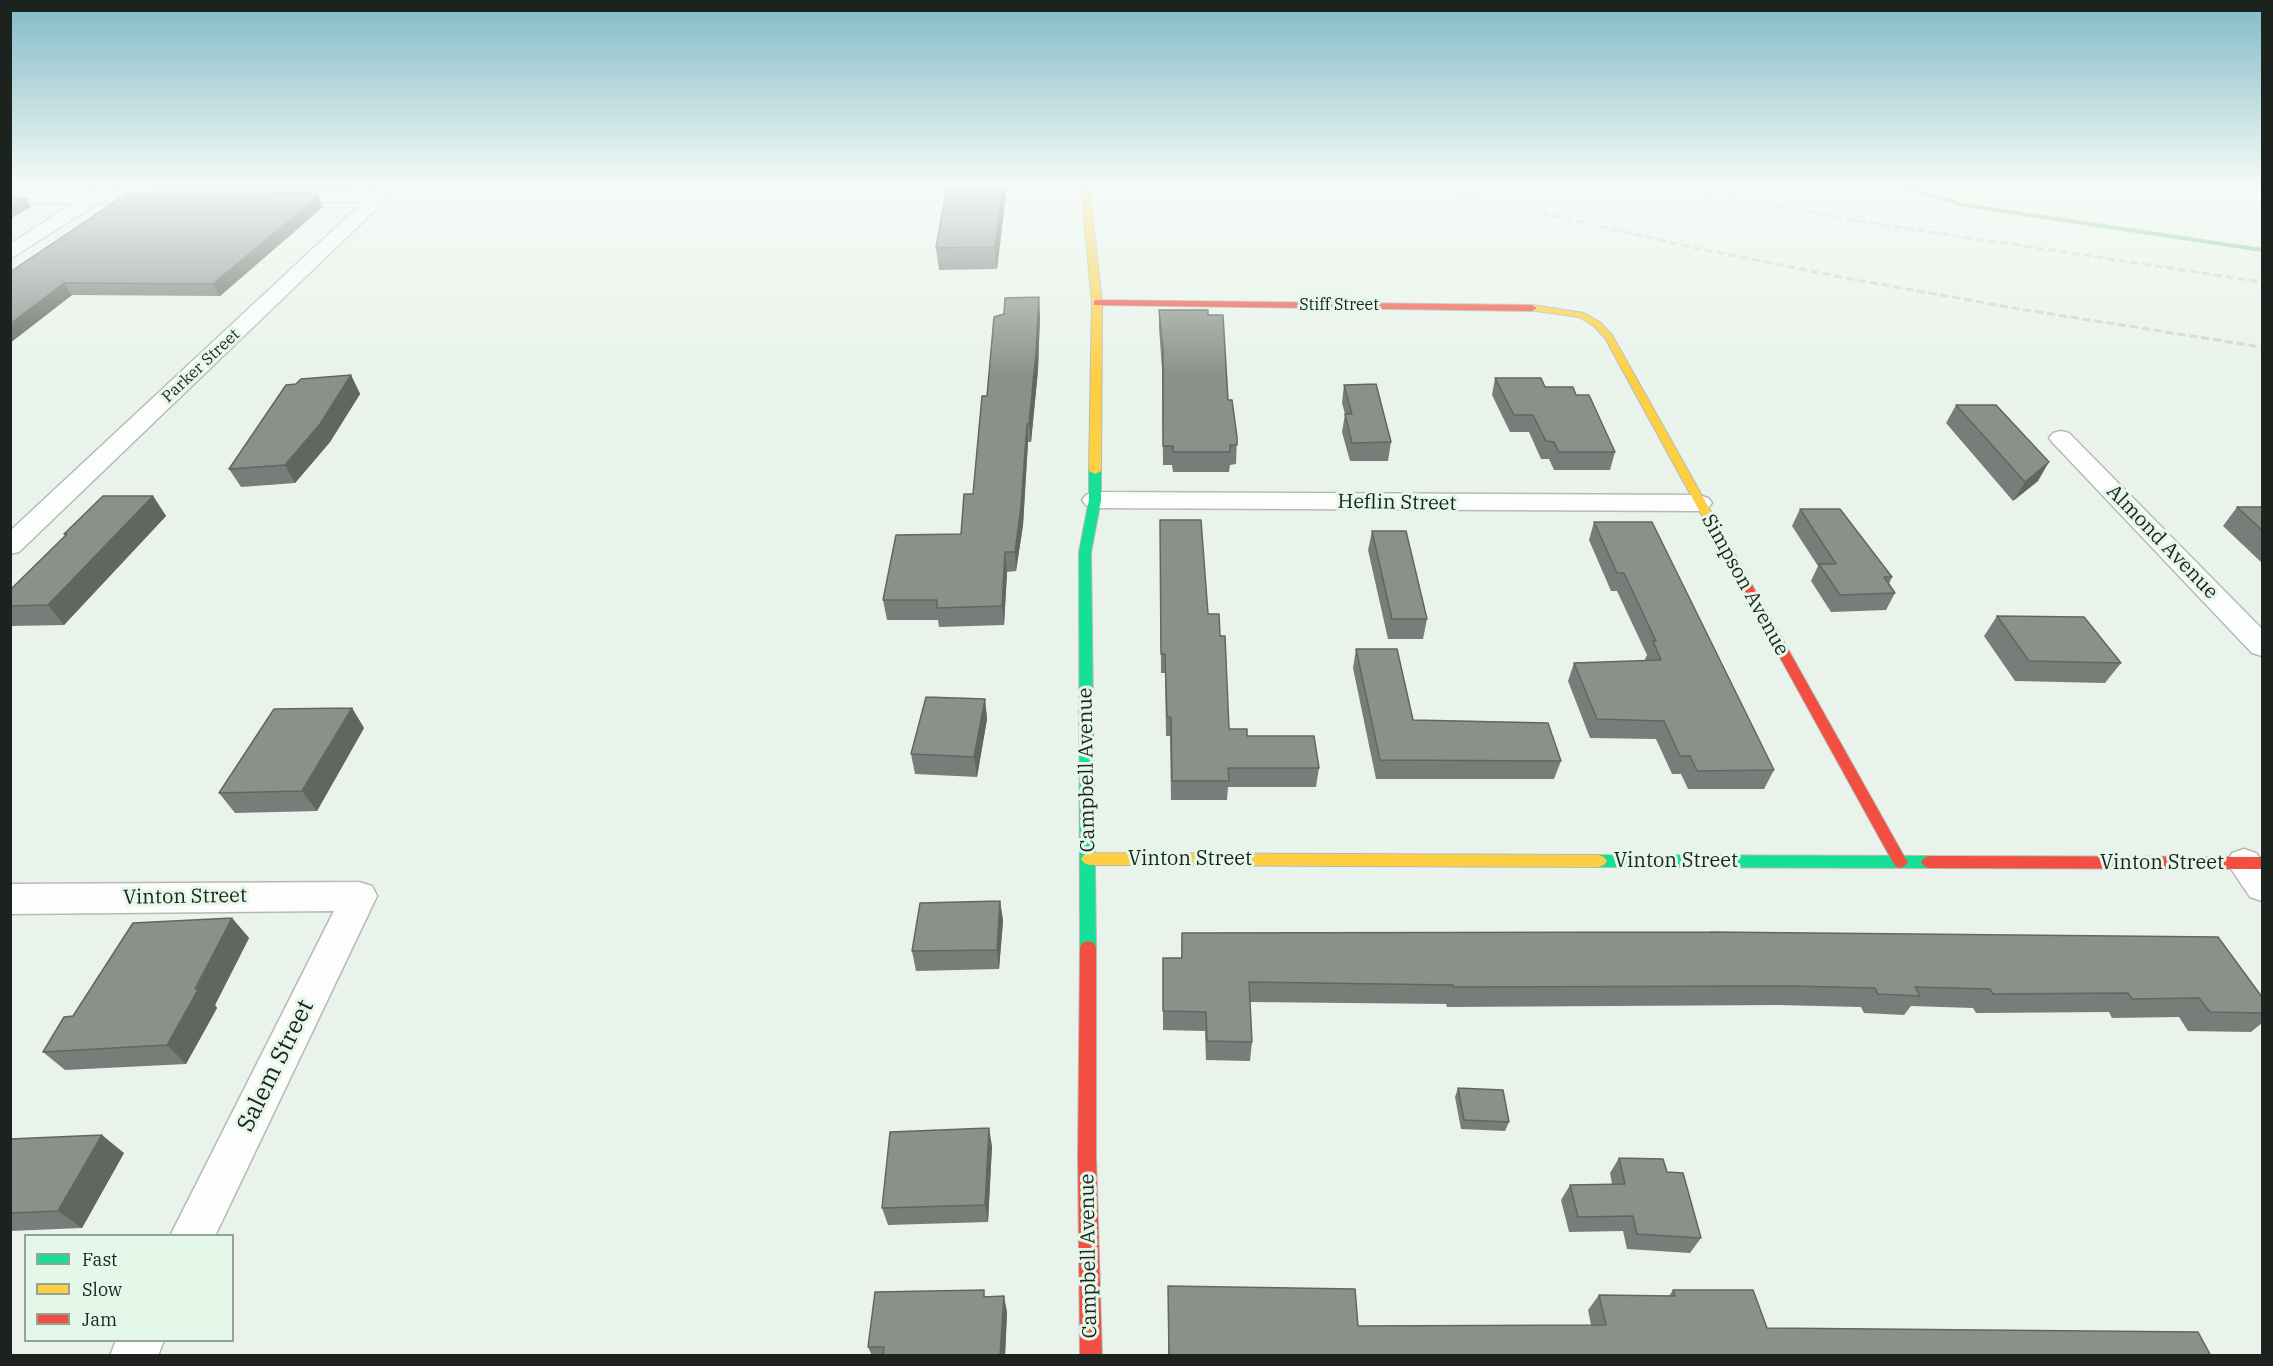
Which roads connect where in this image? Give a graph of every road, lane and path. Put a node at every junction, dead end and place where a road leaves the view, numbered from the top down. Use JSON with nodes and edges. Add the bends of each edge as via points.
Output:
{"nodes":[{"id":1,"x":323,"y":250,"type":"edge"},
{"id":2,"x":1092,"y":250,"type":"edge"},
{"id":3,"x":1097,"y":303,"type":"junction"},
{"id":4,"x":1581,"y":315,"type":"joint"},
{"id":5,"x":2061,"y":438,"type":"dead end"},
{"id":6,"x":1095,"y":500,"type":"junction"},
{"id":7,"x":1699,"y":503,"type":"junction"},
{"id":8,"x":10,"y":546,"type":"edge"},
{"id":9,"x":2262,"y":646,"type":"edge"},
{"id":10,"x":1089,"y":859,"type":"junction"},
{"id":11,"x":1900,"y":862,"type":"junction"},
{"id":12,"x":2256,"y":871,"type":"edge"},
{"id":13,"x":359,"y":896,"type":"joint"},
{"id":14,"x":10,"y":899,"type":"edge"},
{"id":15,"x":193,"y":1234,"type":"edge"},
{"id":16,"x":140,"y":1342,"type":"edge"},
{"id":17,"x":133,"y":1356,"type":"edge"},
{"id":18,"x":1091,"y":1356,"type":"edge"}],
"edges":[{"from":1,"to":8,"type":"street","name":"Parker Street"},
{"from":2,"to":3,"type":"street","name":"Campbell Avenue"},
{"from":3,"to":4,"type":"street","name":"Stiff Street","via":[[1511,307]]},
{"from":3,"to":6,"type":"street","name":"Campbell Avenue"},
{"from":4,"to":7,"type":"street","name":"Simpson Avenue","via":[[1597,324],[1609,338]]},
{"from":5,"to":9,"type":"street","name":"Almond Avenue"},
{"from":6,"to":7,"type":"street","name":"Heflin Street"},
{"from":6,"to":10,"type":"street","name":"Campbell Avenue","via":[[1085,552]]},
{"from":7,"to":11,"type":"street","name":"Simpson Avenue"},
{"from":10,"to":11,"type":"street","name":"Vinton Street"},
{"from":10,"to":18,"type":"street","name":"Campbell Avenue"},
{"from":11,"to":12,"type":"street","name":"Vinton Street"},
{"from":13,"to":14,"type":"street","name":"Vinton Street"},
{"from":13,"to":15,"type":"street","name":"Salem Street"},
{"from":16,"to":17,"type":"street"}]}
